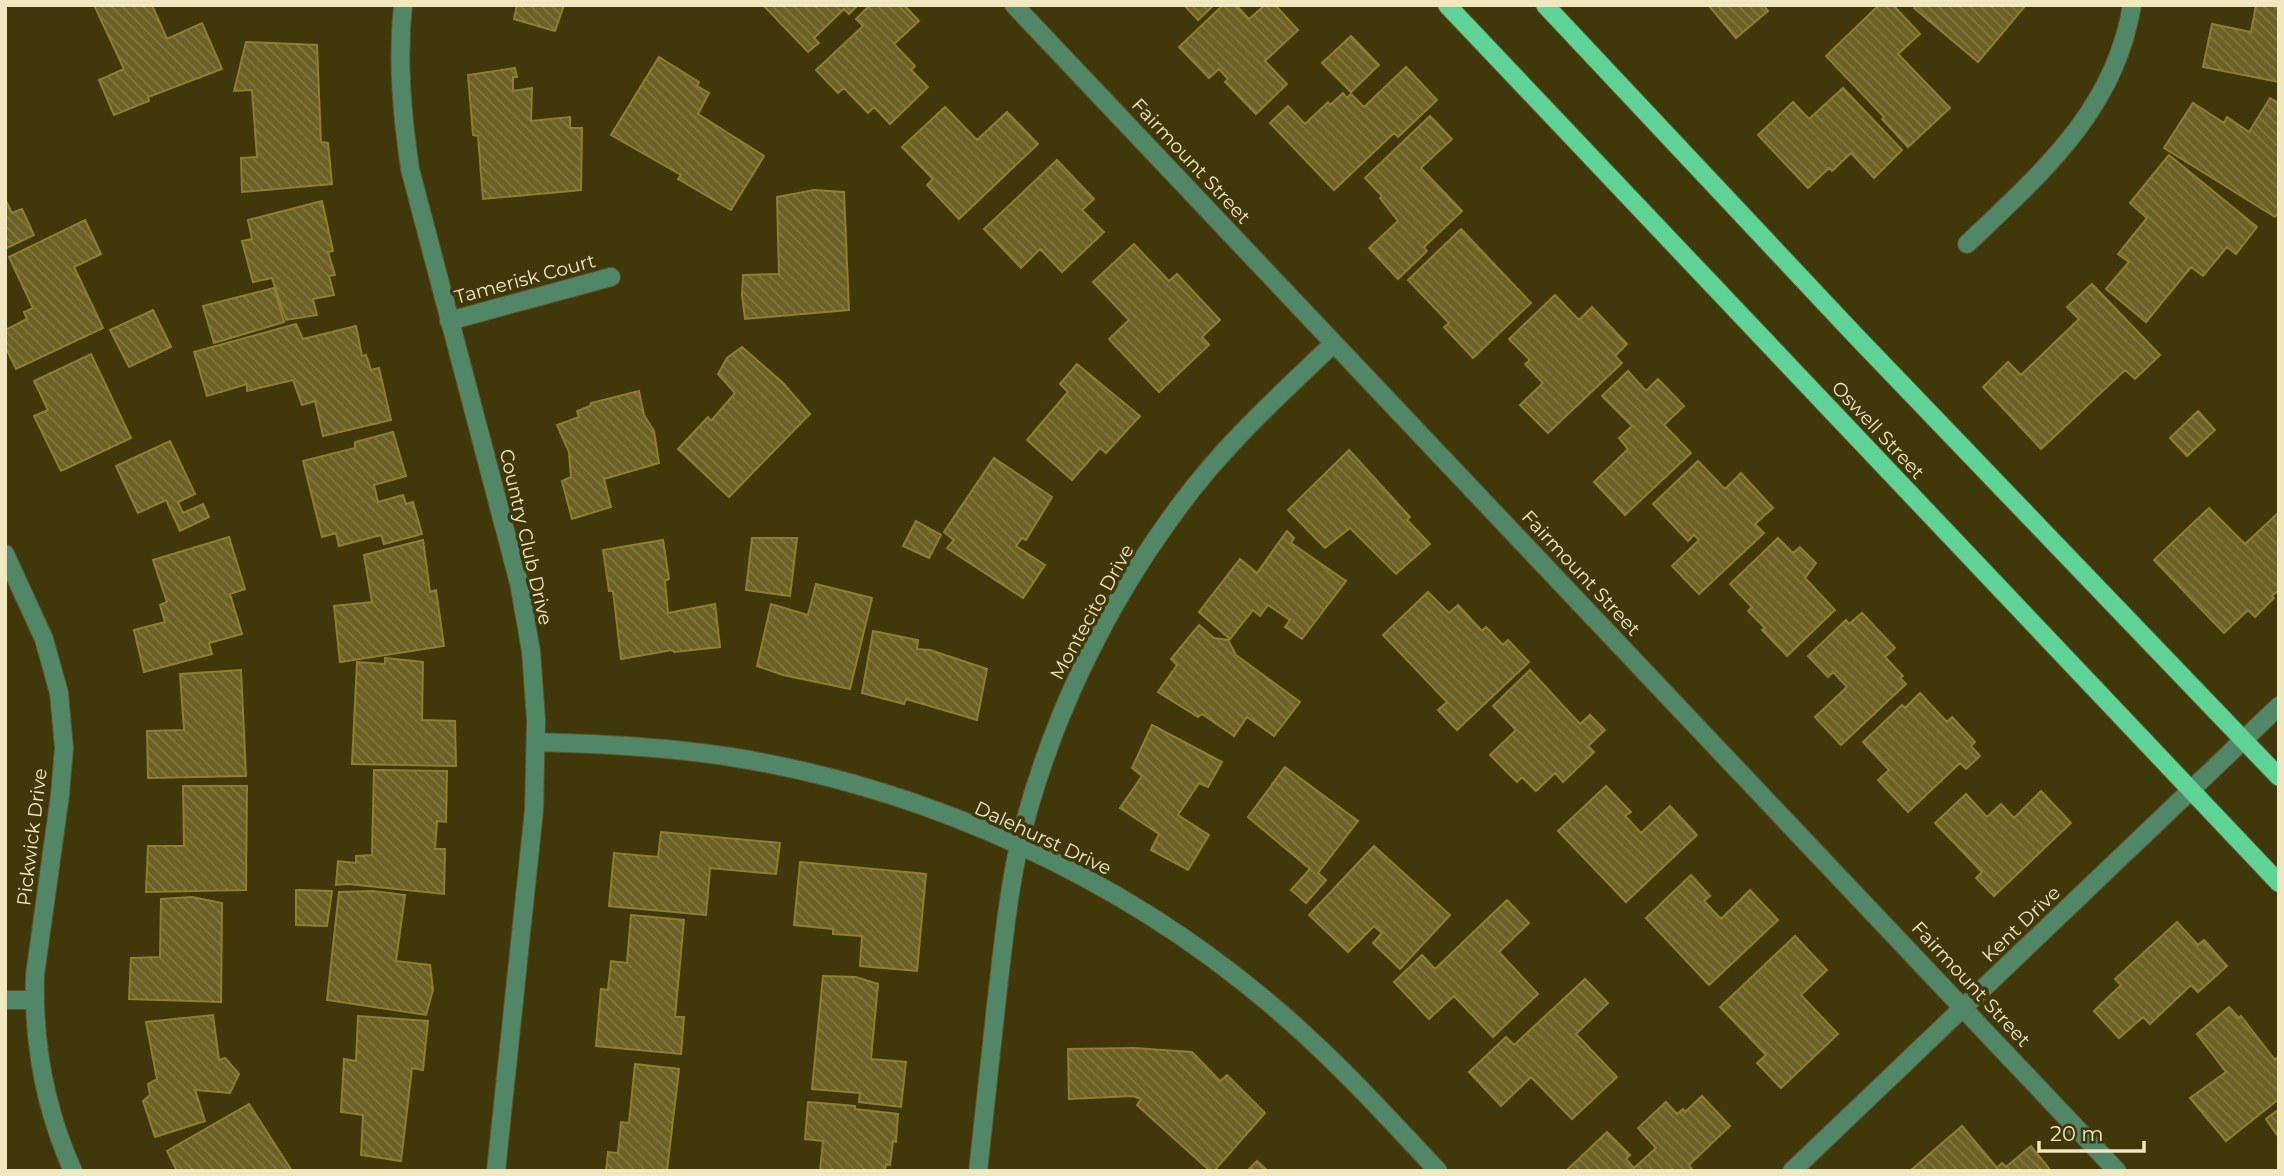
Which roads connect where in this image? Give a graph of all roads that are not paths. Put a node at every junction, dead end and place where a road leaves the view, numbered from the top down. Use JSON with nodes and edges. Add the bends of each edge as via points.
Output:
{"nodes":[{"id":1,"x":403,"y":5,"type":"edge"},
{"id":2,"x":1014,"y":5,"type":"edge"},
{"id":3,"x":1447,"y":5,"type":"edge"},
{"id":4,"x":1545,"y":5,"type":"edge"},
{"id":5,"x":2132,"y":5,"type":"edge"},
{"id":6,"x":1968,"y":244,"type":"dead end"},
{"id":7,"x":611,"y":277,"type":"dead end"},
{"id":8,"x":449,"y":321,"type":"junction"},
{"id":9,"x":1334,"y":343,"type":"junction"},
{"id":10,"x":5,"y":554,"type":"edge"},
{"id":11,"x":2279,"y":706,"type":"edge"},
{"id":12,"x":2244,"y":739,"type":"junction"},
{"id":13,"x":536,"y":742,"type":"junction"},
{"id":14,"x":2279,"y":777,"type":"edge"},
{"id":15,"x":2191,"y":790,"type":"junction"},
{"id":16,"x":1019,"y":845,"type":"junction"},
{"id":17,"x":2279,"y":883,"type":"edge"},
{"id":18,"x":5,"y":1000,"type":"edge"},
{"id":19,"x":34,"y":1000,"type":"junction"},
{"id":20,"x":1964,"y":1007,"type":"junction"},
{"id":21,"x":73,"y":1171,"type":"edge"},
{"id":22,"x":496,"y":1171,"type":"edge"},
{"id":23,"x":978,"y":1171,"type":"edge"},
{"id":24,"x":1438,"y":1171,"type":"edge"},
{"id":25,"x":1792,"y":1171,"type":"edge"},
{"id":26,"x":2117,"y":1171,"type":"edge"}],
"edges":[{"from":1,"to":8,"type":"street","name":"Country Club Drive","via":[[400,102],[410,169]]},
{"from":2,"to":9,"type":"street","name":"Fairmount Street"},
{"from":3,"to":15,"type":"main road","name":"Oswell Street"},
{"from":4,"to":12,"type":"main road","via":[[1863,344]]},
{"from":5,"to":6,"type":"street","via":[[2113,68],[2093,108],[2056,157]]},
{"from":7,"to":8,"type":"street","name":"Tamerisk Court"},
{"from":8,"to":13,"type":"street","name":"Country Club Drive","via":[[519,583],[531,651]]},
{"from":9,"to":16,"type":"street","name":"Montecito Drive","via":[[1243,431],[1182,502],[1129,580],[1084,662],[1048,749]]},
{"from":9,"to":20,"type":"street","name":"Fairmount Street"},
{"from":10,"to":19,"type":"street","name":"Pickwick Drive","via":[[44,639],[59,693],[64,748]]},
{"from":11,"to":12,"type":"street","name":"Kent Drive"},
{"from":12,"to":14,"type":"main road"},
{"from":12,"to":15,"type":"street","name":"Kent Drive"},
{"from":13,"to":16,"type":"street","name":"Dalehurst Drive","via":[[635,745],[732,757],[829,777],[923,806]]},
{"from":13,"to":22,"type":"street","name":"Country Club Drive","via":[[534,810]]},
{"from":15,"to":17,"type":"main road","name":"Oswell Street"},
{"from":15,"to":20,"type":"street","name":"Kent Drive"},
{"from":16,"to":23,"type":"street","name":"Montecito Drive","via":[[1005,922]]},
{"from":16,"to":24,"type":"street","name":"Dalehurst Drive","via":[[1117,897],[1190,943],[1269,1003],[1341,1069]]},
{"from":18,"to":19,"type":"street"},
{"from":19,"to":21,"type":"street","name":"Pickwick Drive","via":[[39,1062],[52,1116]]},
{"from":20,"to":25,"type":"street","name":"Kent Drive"},
{"from":20,"to":26,"type":"street","name":"Fairmount Street"}]}
